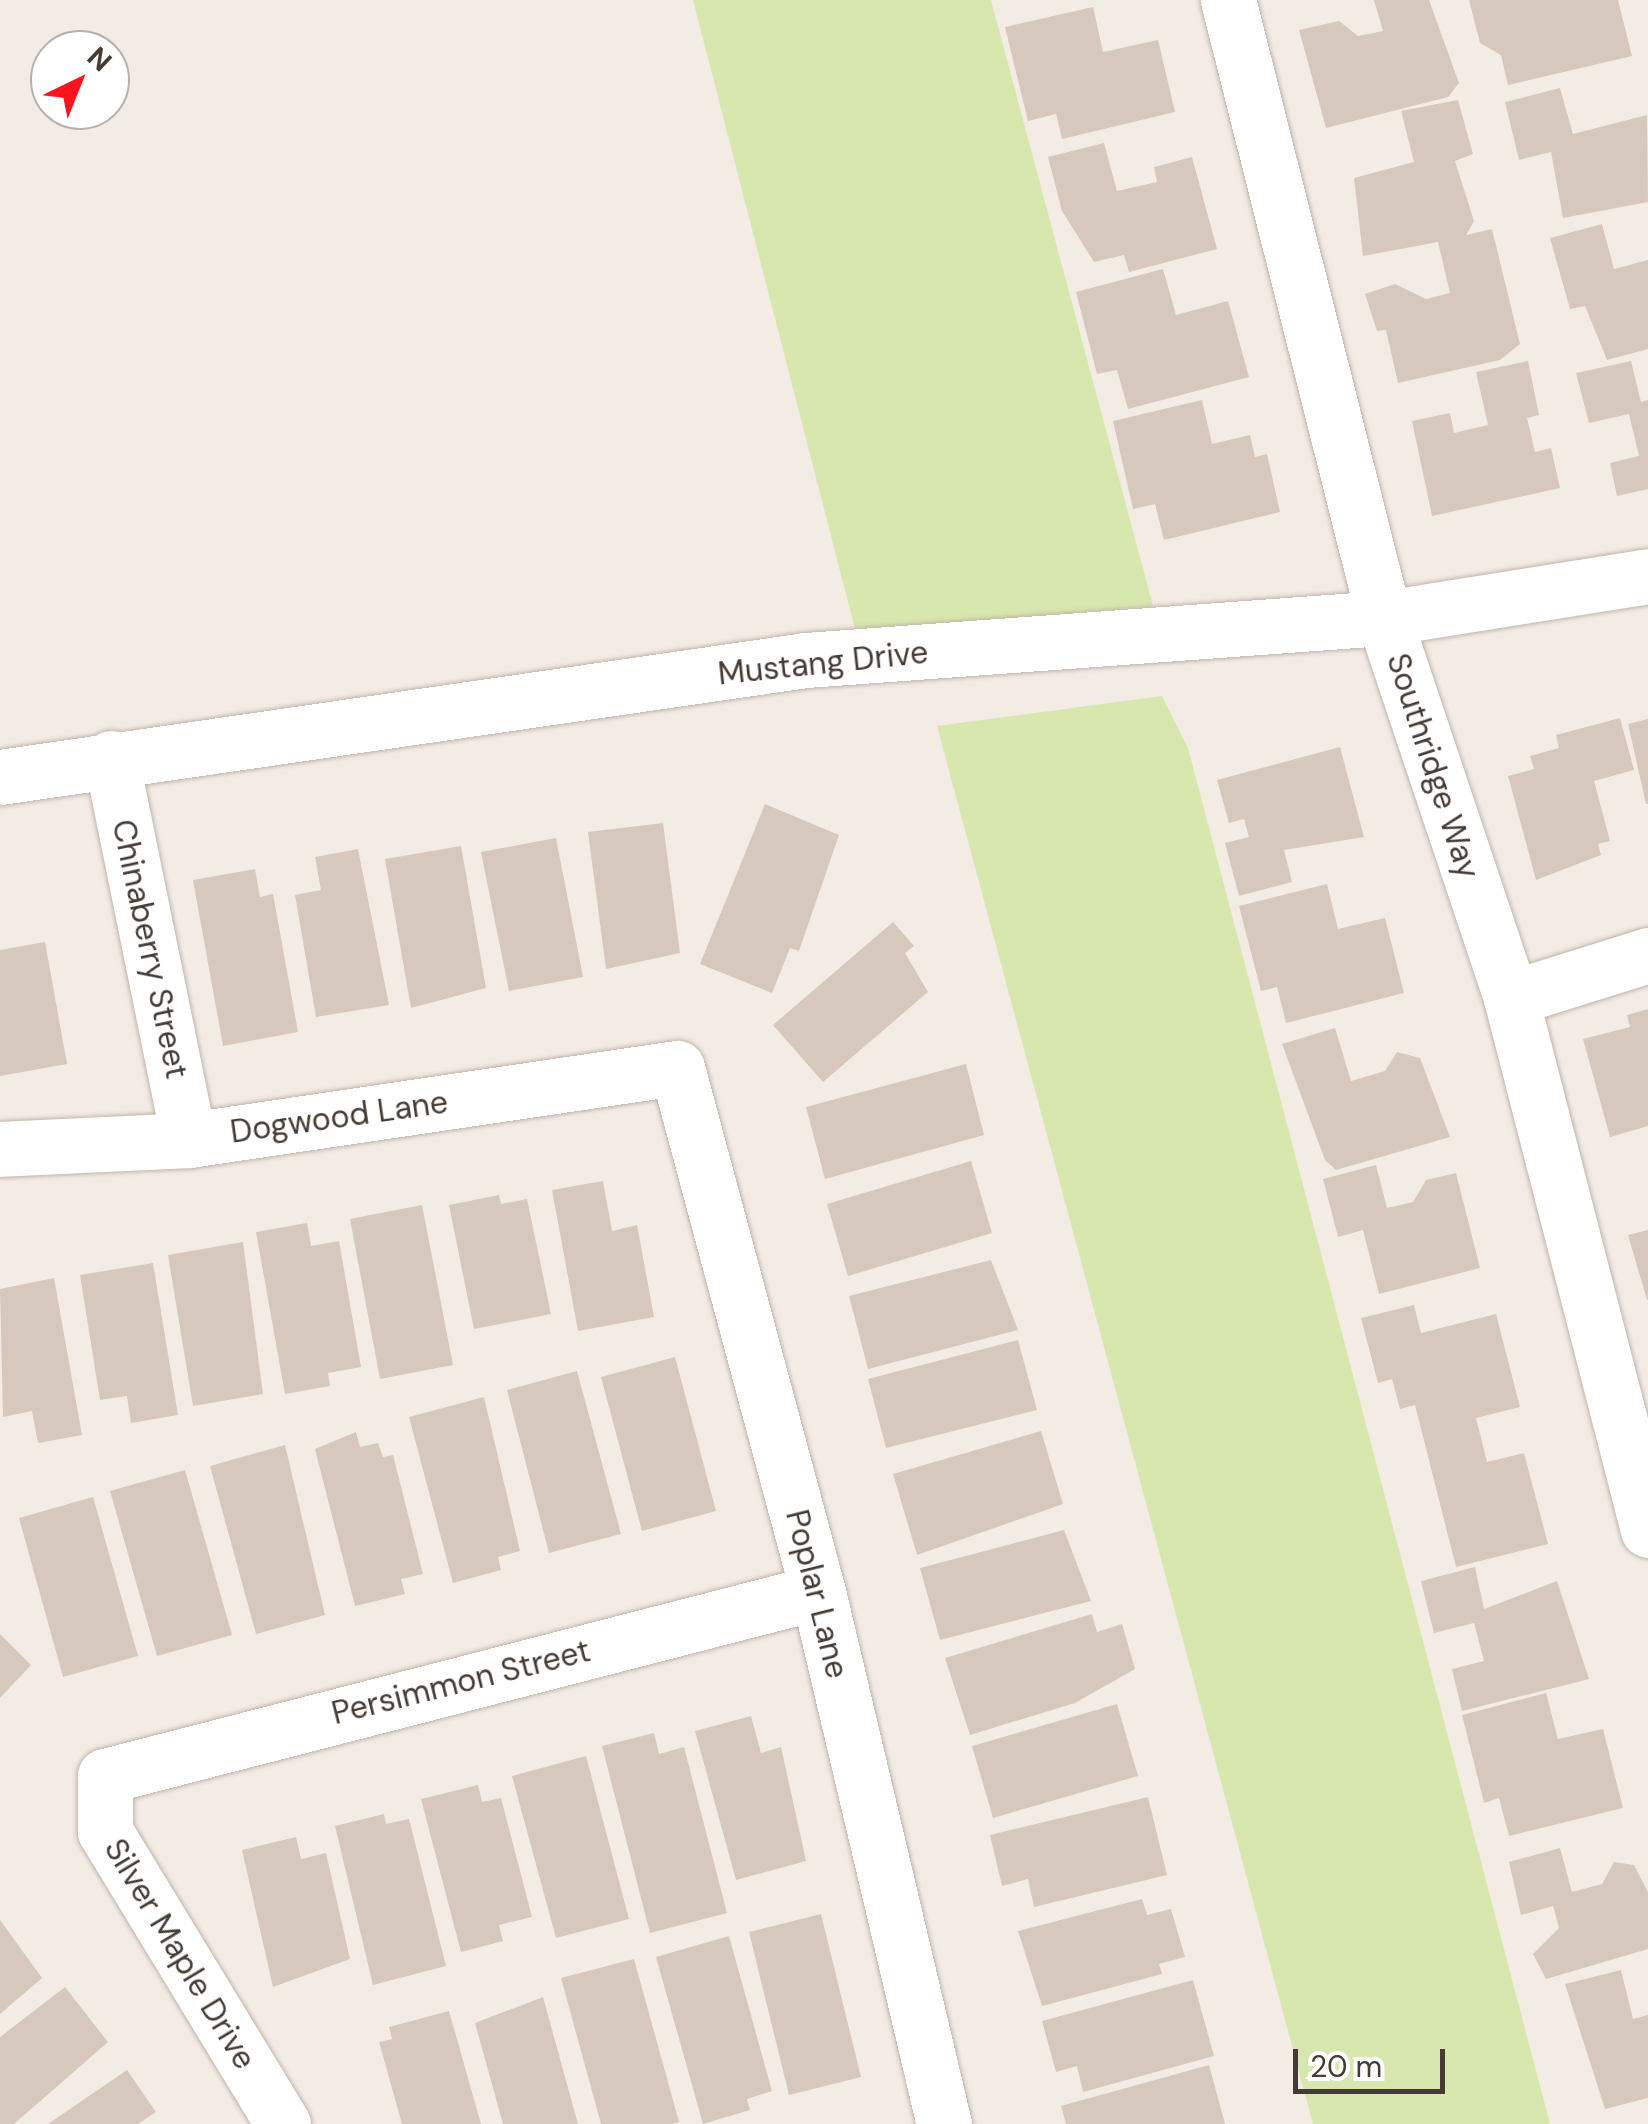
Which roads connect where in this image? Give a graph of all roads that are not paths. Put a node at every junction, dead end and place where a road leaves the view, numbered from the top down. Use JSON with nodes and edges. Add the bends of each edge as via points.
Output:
{"nodes":[{"id":1,"x":1228,"y":0,"type":"edge"},
{"id":2,"x":1648,"y":576,"type":"edge"},
{"id":3,"x":1384,"y":618,"type":"junction"},
{"id":4,"x":112,"y":758,"type":"junction"},
{"id":5,"x":0,"y":777,"type":"edge"},
{"id":6,"x":1648,"y":955,"type":"edge"},
{"id":7,"x":1510,"y":998,"type":"junction"},
{"id":8,"x":677,"y":1068,"type":"joint"},
{"id":9,"x":190,"y":1140,"type":"junction"},
{"id":10,"x":0,"y":1149,"type":"edge"},
{"id":11,"x":1639,"y":1461,"type":"edge"},
{"id":12,"x":1648,"y":1530,"type":"edge"},
{"id":13,"x":818,"y":1592,"type":"junction"},
{"id":14,"x":105,"y":1776,"type":"joint"},
{"id":15,"x":283,"y":2124,"type":"edge"},
{"id":16,"x":944,"y":2124,"type":"edge"}],
"edges":[{"from":1,"to":3,"type":"street","name":"Southridge Way"},
{"from":2,"to":3,"type":"street","name":"Mustang Drive"},
{"from":3,"to":4,"type":"street","name":"Mustang Drive","via":[[806,660]]},
{"from":3,"to":7,"type":"street","name":"Southridge Way"},
{"from":4,"to":5,"type":"street","name":"Mustang Drive"},
{"from":4,"to":9,"type":"street","name":"Chinaberry Street"},
{"from":6,"to":7,"type":"street"},
{"from":7,"to":11,"type":"street","name":"Southridge Way"},
{"from":8,"to":9,"type":"street","name":"Dogwood Lane"},
{"from":8,"to":13,"type":"street","name":"Poplar Lane"},
{"from":9,"to":10,"type":"street","name":"Dogwood Lane"},
{"from":11,"to":12,"type":"street","name":"Southridge Way"},
{"from":13,"to":14,"type":"street","name":"Persimmon Street"},
{"from":13,"to":16,"type":"street","name":"Poplar Lane"},
{"from":14,"to":15,"type":"street","name":"Silver Maple Drive","via":[[105,1831]]}]}
